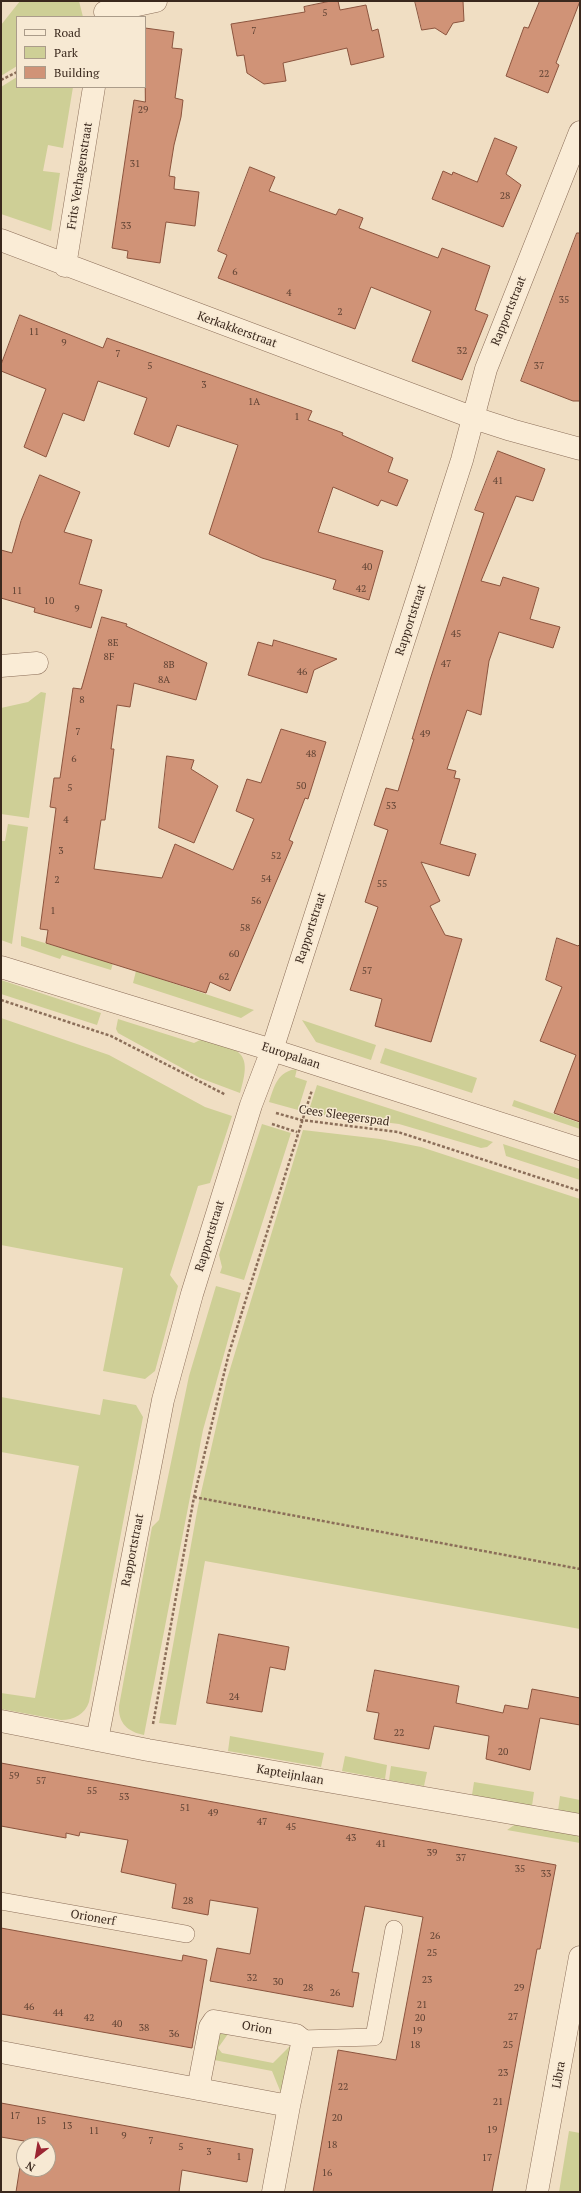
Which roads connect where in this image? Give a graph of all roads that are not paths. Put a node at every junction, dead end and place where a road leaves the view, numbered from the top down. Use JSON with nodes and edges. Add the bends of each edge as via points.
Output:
{"nodes":[{"id":1,"x":156,"y":1,"type":"edge"},
{"id":2,"x":104,"y":10,"type":"edge"},
{"id":3,"x":94,"y":88,"type":"edge"},
{"id":4,"x":580,"y":132,"type":"edge"},
{"id":5,"x":1,"y":240,"type":"edge"},
{"id":6,"x":66,"y":266,"type":"junction"},
{"id":7,"x":474,"y":418,"type":"junction"},
{"id":8,"x":580,"y":449,"type":"edge"},
{"id":9,"x":37,"y":663,"type":"dead end"},
{"id":10,"x":1,"y":666,"type":"edge"},
{"id":11,"x":1,"y":967,"type":"edge"},
{"id":12,"x":272,"y":1050,"type":"junction"},
{"id":13,"x":580,"y":1149,"type":"edge"},
{"id":14,"x":1,"y":1721,"type":"edge"},
{"id":15,"x":97,"y":1740,"type":"junction"},
{"id":16,"x":580,"y":1825,"type":"edge"},
{"id":17,"x":1,"y":1901,"type":"edge"},
{"id":18,"x":394,"y":1928,"type":"dead end"},
{"id":19,"x":186,"y":1934,"type":"dead end"},
{"id":20,"x":580,"y":1957,"type":"edge"},
{"id":21,"x":301,"y":2039,"type":"junction"},
{"id":22,"x":1,"y":2052,"type":"edge"},
{"id":23,"x":198,"y":2089,"type":"junction"},
{"id":24,"x":289,"y":2106,"type":"junction"},
{"id":25,"x":273,"y":2192,"type":"edge"},
{"id":26,"x":537,"y":2192,"type":"edge"}],
"edges":[{"from":1,"to":2,"type":"street"},
{"from":3,"to":6,"type":"street","name":"Frits Verhagenstraat"},
{"from":4,"to":7,"type":"street","name":"Rapportstraat","via":[[486,369]]},
{"from":5,"to":6,"type":"street","name":"Kerkakkerstraat"},
{"from":6,"to":7,"type":"street","name":"Kerkakkerstraat"},
{"from":7,"to":8,"type":"street","name":"Kerkakkerstraat"},
{"from":7,"to":12,"type":"street","name":"Rapportstraat"},
{"from":9,"to":10,"type":"street"},
{"from":11,"to":12,"type":"street","name":"Europalaan"},
{"from":12,"to":13,"type":"street","name":"Europalaan"},
{"from":12,"to":15,"type":"street","name":"Rapportstraat","via":[[205,1251],[163,1400]]},
{"from":14,"to":15,"type":"street","name":"Kapteijnlaan"},
{"from":15,"to":16,"type":"street","name":"Kapteijnlaan"},
{"from":17,"to":19,"type":"lane","name":"Orionerf"},
{"from":18,"to":21,"type":"lane","via":[[374,2037]]},
{"from":20,"to":26,"type":"street","name":"Libra"},
{"from":21,"to":23,"type":"street","name":"Orion","via":[[296,2035],[214,2022],[210,2027]]},
{"from":21,"to":24,"type":"street"},
{"from":22,"to":23,"type":"street"},
{"from":23,"to":24,"type":"street"},
{"from":24,"to":25,"type":"street"}]}
